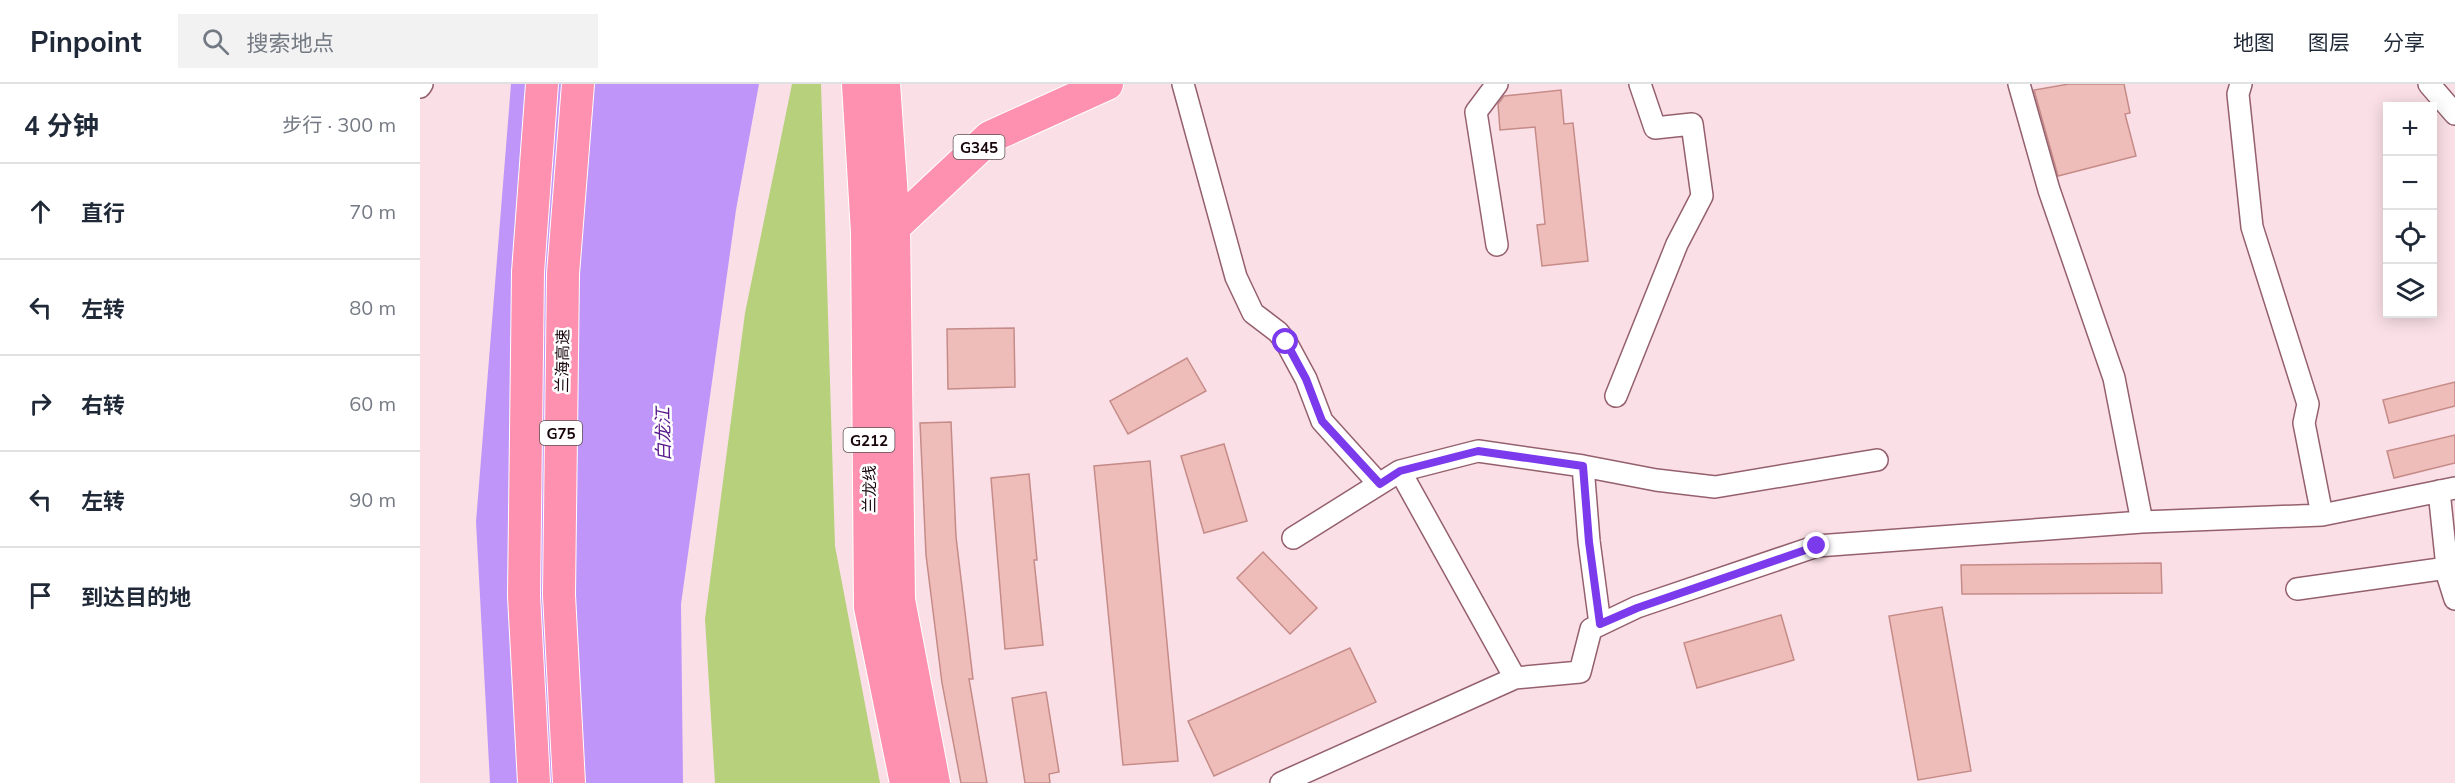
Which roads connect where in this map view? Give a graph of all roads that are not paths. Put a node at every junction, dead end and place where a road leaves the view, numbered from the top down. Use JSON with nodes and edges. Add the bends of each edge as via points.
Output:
{"nodes":[{"id":1,"x":542,"y":84,"type":"edge"},
{"id":2,"x":578,"y":84,"type":"edge"},
{"id":3,"x":1107,"y":84,"type":"edge"},
{"id":4,"x":1183,"y":84,"type":"edge"},
{"id":5,"x":1497,"y":84,"type":"edge"},
{"id":6,"x":1640,"y":84,"type":"edge"},
{"id":7,"x":2019,"y":84,"type":"edge"},
{"id":8,"x":2241,"y":84,"type":"edge"},
{"id":9,"x":2429,"y":84,"type":"edge"},
{"id":10,"x":871,"y":89,"type":"edge"},
{"id":11,"x":2455,"y":114,"type":"edge"},
{"id":12,"x":881,"y":229,"type":"junction"},
{"id":13,"x":1497,"y":245,"type":"dead end"},
{"id":14,"x":1616,"y":396,"type":"dead end"},
{"id":15,"x":1877,"y":460,"type":"dead end"},
{"id":16,"x":1583,"y":466,"type":"junction"},
{"id":17,"x":1400,"y":471,"type":"junction"},
{"id":18,"x":1380,"y":484,"type":"junction"},
{"id":19,"x":2447,"y":489,"type":"edge"},
{"id":20,"x":2322,"y":515,"type":"junction"},
{"id":21,"x":2142,"y":522,"type":"junction"},
{"id":22,"x":1293,"y":538,"type":"dead end"},
{"id":23,"x":2447,"y":568,"type":"junction"},
{"id":24,"x":2297,"y":590,"type":"dead end"},
{"id":25,"x":2455,"y":599,"type":"edge"},
{"id":26,"x":1600,"y":624,"type":"junction"},
{"id":27,"x":1515,"y":678,"type":"junction"},
{"id":28,"x":534,"y":783,"type":"edge"},
{"id":29,"x":569,"y":783,"type":"edge"},
{"id":30,"x":906,"y":783,"type":"edge"},
{"id":31,"x":934,"y":783,"type":"edge"},
{"id":32,"x":1281,"y":783,"type":"edge"}],
"edges":[{"from":1,"to":28,"type":"highway","number":"G75","via":[[527,295],[524,596]]},
{"from":2,"to":29,"type":"highway","name":"兰海高速","number":"G75","via":[[563,274],[559,595]]},
{"from":3,"to":12,"type":"highway","number":"G345","via":[[990,137]]},
{"from":4,"to":18,"type":"street","via":[[1236,277],[1253,313],[1286,342],[1322,421]]},
{"from":5,"to":13,"type":"street","via":[[1476,112]]},
{"from":6,"to":14,"type":"street","via":[[1655,128],[1692,124],[1702,196],[1677,244]]},
{"from":7,"to":21,"type":"street","via":[[2049,190],[2114,378]]},
{"from":8,"to":20,"type":"street","via":[[2238,94],[2252,227],[2308,404],[2304,423]]},
{"from":9,"to":11,"type":"street"},
{"from":10,"to":12,"type":"highway","name":"兰龙线","number":"G212"},
{"from":12,"to":30,"type":"highway","name":"兰龙线","number":"G212","via":[[870,607]]},
{"from":12,"to":31,"type":"highway","name":"兰龙线","number":"G212","via":[[899,600]]},
{"from":15,"to":16,"type":"street","via":[[1715,487]]},
{"from":16,"to":17,"type":"street","via":[[1478,451]]},
{"from":16,"to":26,"type":"street"},
{"from":17,"to":18,"type":"street"},
{"from":17,"to":27,"type":"street"},
{"from":18,"to":22,"type":"street"},
{"from":19,"to":20,"type":"street"},
{"from":19,"to":23,"type":"street"},
{"from":20,"to":21,"type":"street"},
{"from":21,"to":26,"type":"street","via":[[1817,546]]},
{"from":23,"to":24,"type":"street"},
{"from":23,"to":25,"type":"street"},
{"from":26,"to":27,"type":"street","via":[[1591,629],[1580,672]]},
{"from":27,"to":32,"type":"street"}]}
